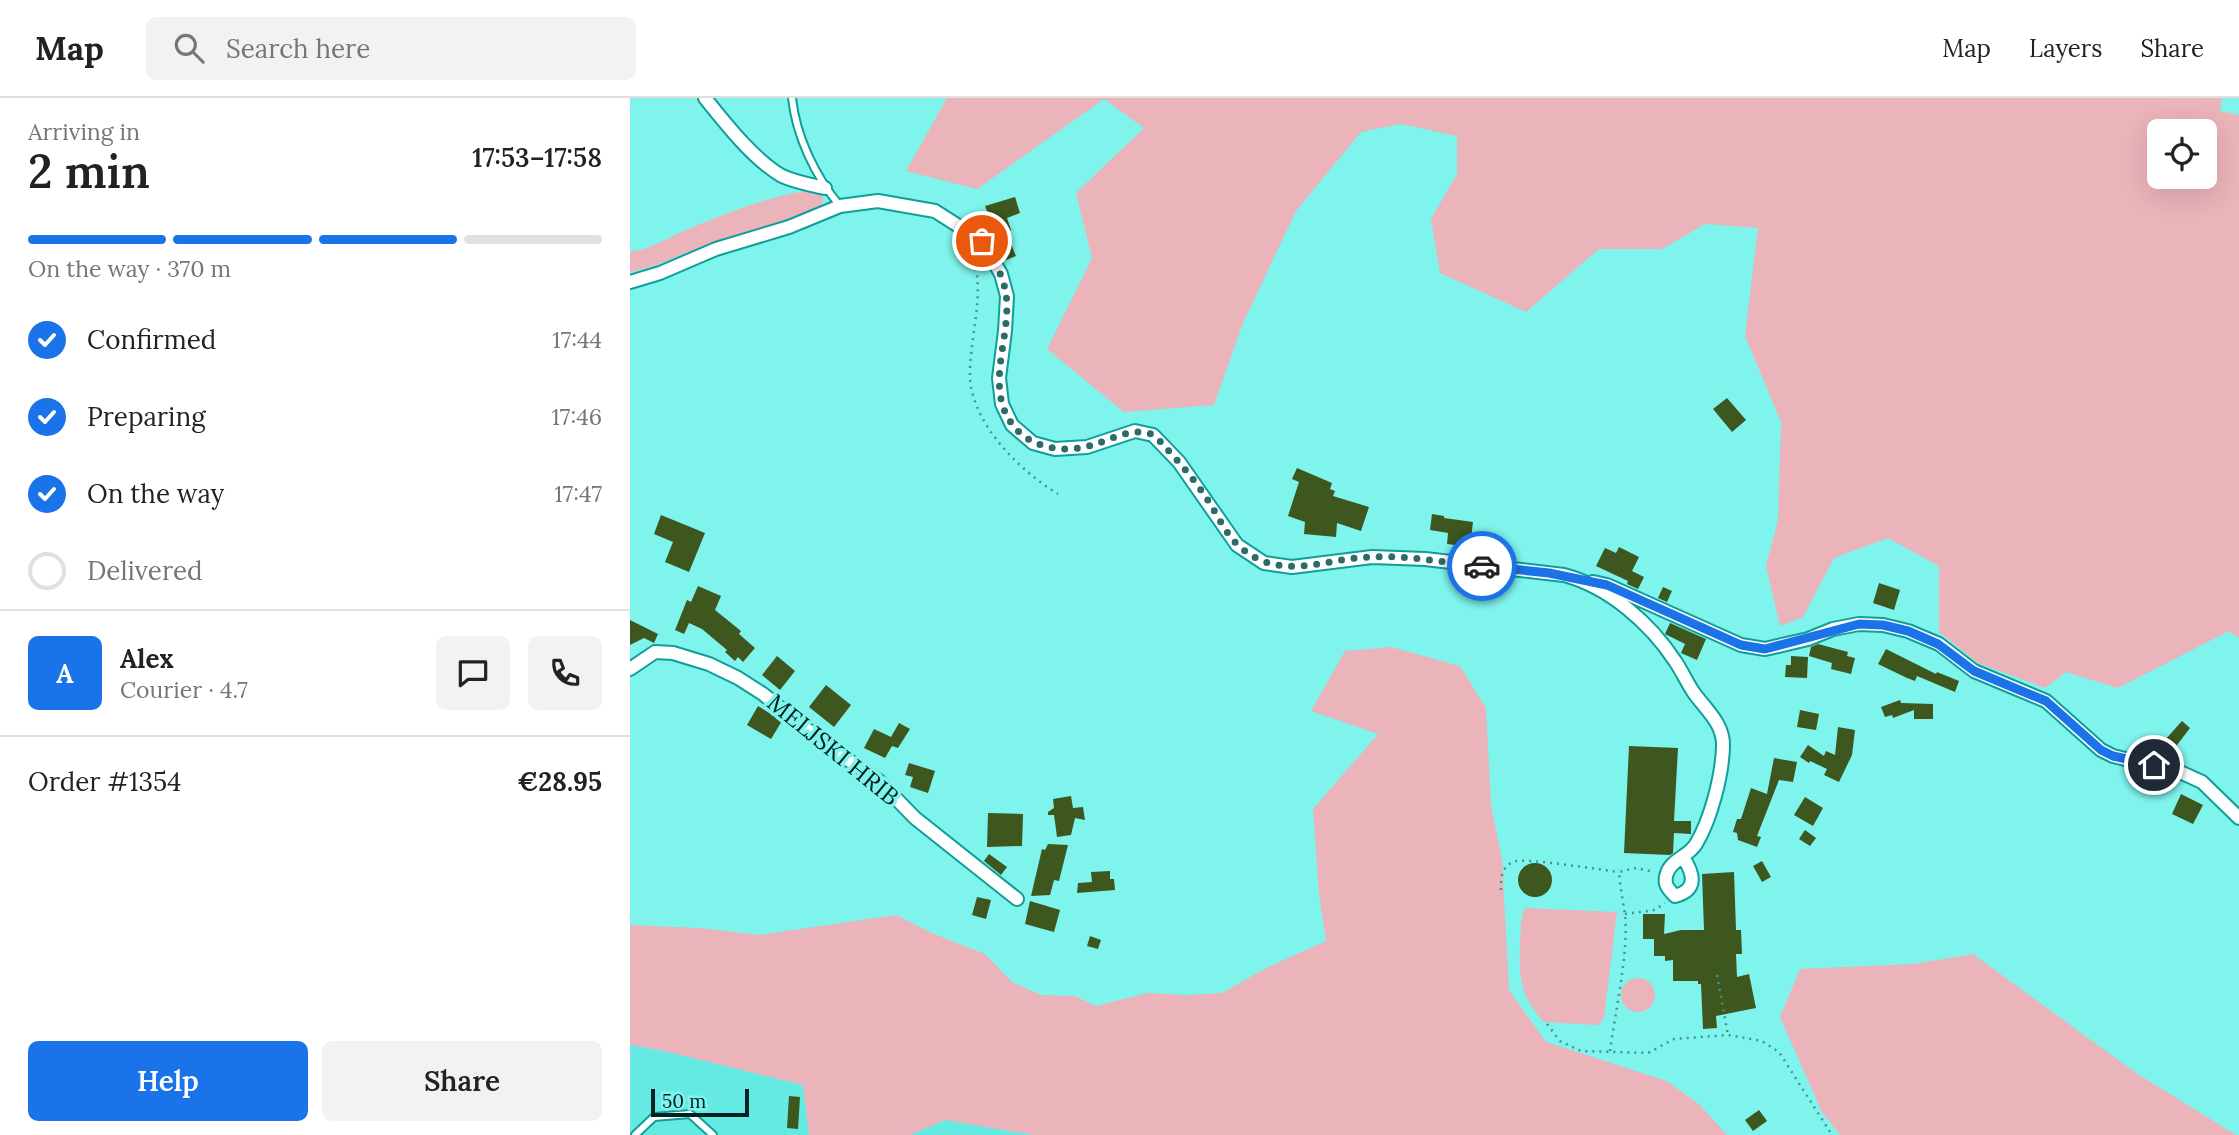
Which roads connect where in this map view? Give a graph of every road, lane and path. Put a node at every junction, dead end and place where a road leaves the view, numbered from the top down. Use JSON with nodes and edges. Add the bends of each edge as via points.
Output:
{"nodes":[{"id":1,"x":705,"y":98,"type":"edge"},
{"id":2,"x":792,"y":98,"type":"edge"},
{"id":3,"x":825,"y":188,"type":"junction"},
{"id":4,"x":840,"y":206,"type":"junction"},
{"id":5,"x":949,"y":232,"type":"dead end"},
{"id":6,"x":630,"y":282,"type":"edge"},
{"id":7,"x":1058,"y":494,"type":"dead end"},
{"id":8,"x":1586,"y":581,"type":"junction"},
{"id":9,"x":630,"y":669,"type":"edge"},
{"id":10,"x":2239,"y":818,"type":"edge"},
{"id":11,"x":1683,"y":857,"type":"junction"},
{"id":12,"x":1619,"y":872,"type":"junction"},
{"id":13,"x":1665,"y":877,"type":"junction"},
{"id":14,"x":1501,"y":890,"type":"dead end"},
{"id":15,"x":1675,"y":896,"type":"junction"},
{"id":16,"x":1017,"y":899,"type":"dead end"},
{"id":17,"x":1625,"y":914,"type":"junction"},
{"id":18,"x":1717,"y":975,"type":"dead end"},
{"id":19,"x":1547,"y":1024,"type":"dead end"},
{"id":20,"x":1728,"y":1035,"type":"junction"},
{"id":21,"x":1610,"y":1051,"type":"junction"},
{"id":22,"x":635,"y":1135,"type":"edge"},
{"id":23,"x":713,"y":1135,"type":"edge"},
{"id":24,"x":1832,"y":1135,"type":"edge"}],
"edges":[{"from":1,"to":3,"type":"street","via":[[760,158],[783,176]]},
{"from":2,"to":3,"type":"lane","via":[[797,127]]},
{"from":3,"to":4,"type":"lane"},
{"from":4,"to":6,"type":"street"},
{"from":4,"to":8,"type":"street","via":[[878,201],[935,211],[982,241],[1001,274],[1007,296],[999,378],[1002,404],[1012,425],[1033,443],[1055,449],[1087,447],[1135,431],[1153,435],[1179,462],[1237,545],[1264,563],[1292,567],[1372,556],[1534,571]]},
{"from":5,"to":7,"type":"path","via":[[977,273],[970,378],[978,412],[1034,479]]},
{"from":8,"to":10,"type":"street","via":[[1607,585],[1741,645],[1765,649],[1859,624],[1908,631],[1938,644],[1974,671],[2046,701],[2101,750],[2202,782]]},
{"from":8,"to":11,"type":"street","via":[[1648,626],[1721,727],[1717,789],[1696,846]]},
{"from":9,"to":16,"type":"street","name":"MELJSKI HRIB","via":[[656,652],[673,653],[738,678],[879,781],[915,817]]},
{"from":11,"to":13,"type":"street","via":[[1669,867]]},
{"from":11,"to":15,"type":"street","via":[[1692,871],[1691,886]]},
{"from":12,"to":13,"type":"path","via":[[1648,869]]},
{"from":12,"to":14,"type":"path","via":[[1530,859],[1514,861],[1501,877]]},
{"from":12,"to":17,"type":"path"},
{"from":13,"to":15,"type":"street","via":[[1666,888]]},
{"from":15,"to":17,"type":"path","via":[[1655,910]]},
{"from":17,"to":21,"type":"path"},
{"from":18,"to":20,"type":"path"},
{"from":19,"to":21,"type":"path","via":[[1560,1041],[1581,1051]]},
{"from":20,"to":21,"type":"path","via":[[1674,1039],[1648,1053]]},
{"from":20,"to":24,"type":"path","via":[[1762,1041],[1779,1052]]},
{"from":22,"to":23,"type":"lane","via":[[654,1116],[690,1114]]}]}
